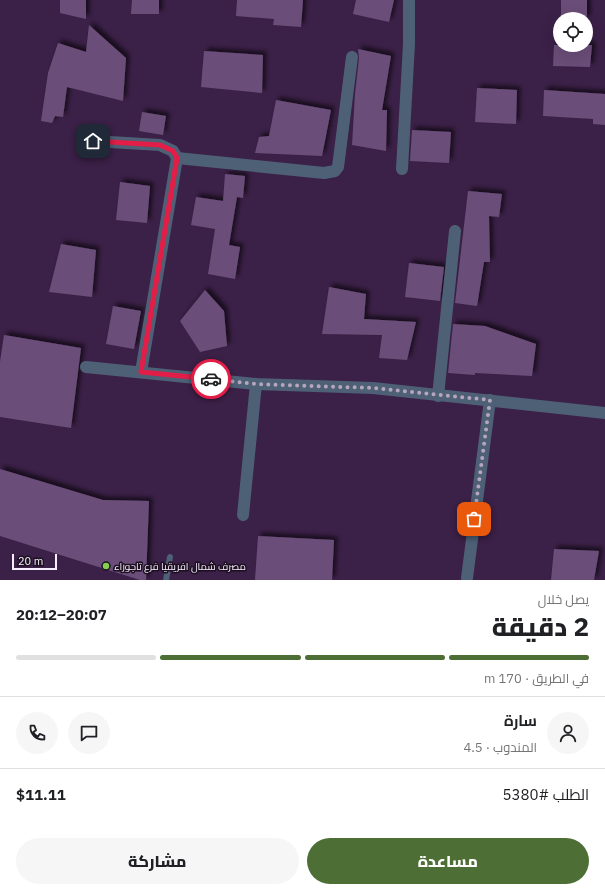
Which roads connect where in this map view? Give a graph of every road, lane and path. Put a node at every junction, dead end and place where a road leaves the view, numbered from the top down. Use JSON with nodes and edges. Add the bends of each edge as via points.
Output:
{"nodes":[{"id":1,"x":409,"y":0,"type":"edge"},
{"id":2,"x":352,"y":57,"type":"dead end"},
{"id":3,"x":93,"y":141,"type":"dead end"},
{"id":4,"x":177,"y":158,"type":"junction"},
{"id":5,"x":402,"y":169,"type":"dead end"},
{"id":6,"x":455,"y":231,"type":"dead end"},
{"id":7,"x":86,"y":367,"type":"dead end"},
{"id":8,"x":141,"y":372,"type":"junction"},
{"id":9,"x":256,"y":384,"type":"junction"},
{"id":10,"x":438,"y":396,"type":"junction"},
{"id":11,"x":490,"y":400,"type":"junction"},
{"id":12,"x":605,"y":413,"type":"edge"},
{"id":13,"x":243,"y":515,"type":"dead end"},
{"id":14,"x":170,"y":557,"type":"dead end"},
{"id":15,"x":467,"y":578,"type":"dead end"},
{"id":16,"x":166,"y":580,"type":"edge"}],
"edges":[{"from":1,"to":5,"type":"street"},
{"from":2,"to":4,"type":"street","via":[[335,171],[324,173]]},
{"from":3,"to":4,"type":"street","via":[[160,145],[173,151]]},
{"from":4,"to":8,"type":"street"},
{"from":6,"to":10,"type":"street"},
{"from":7,"to":8,"type":"street"},
{"from":8,"to":9,"type":"street"},
{"from":9,"to":10,"type":"street","via":[[373,388]]},
{"from":9,"to":13,"type":"street"},
{"from":10,"to":11,"type":"street"},
{"from":11,"to":12,"type":"street"},
{"from":11,"to":15,"type":"street"},
{"from":14,"to":16,"type":"lane"}]}
